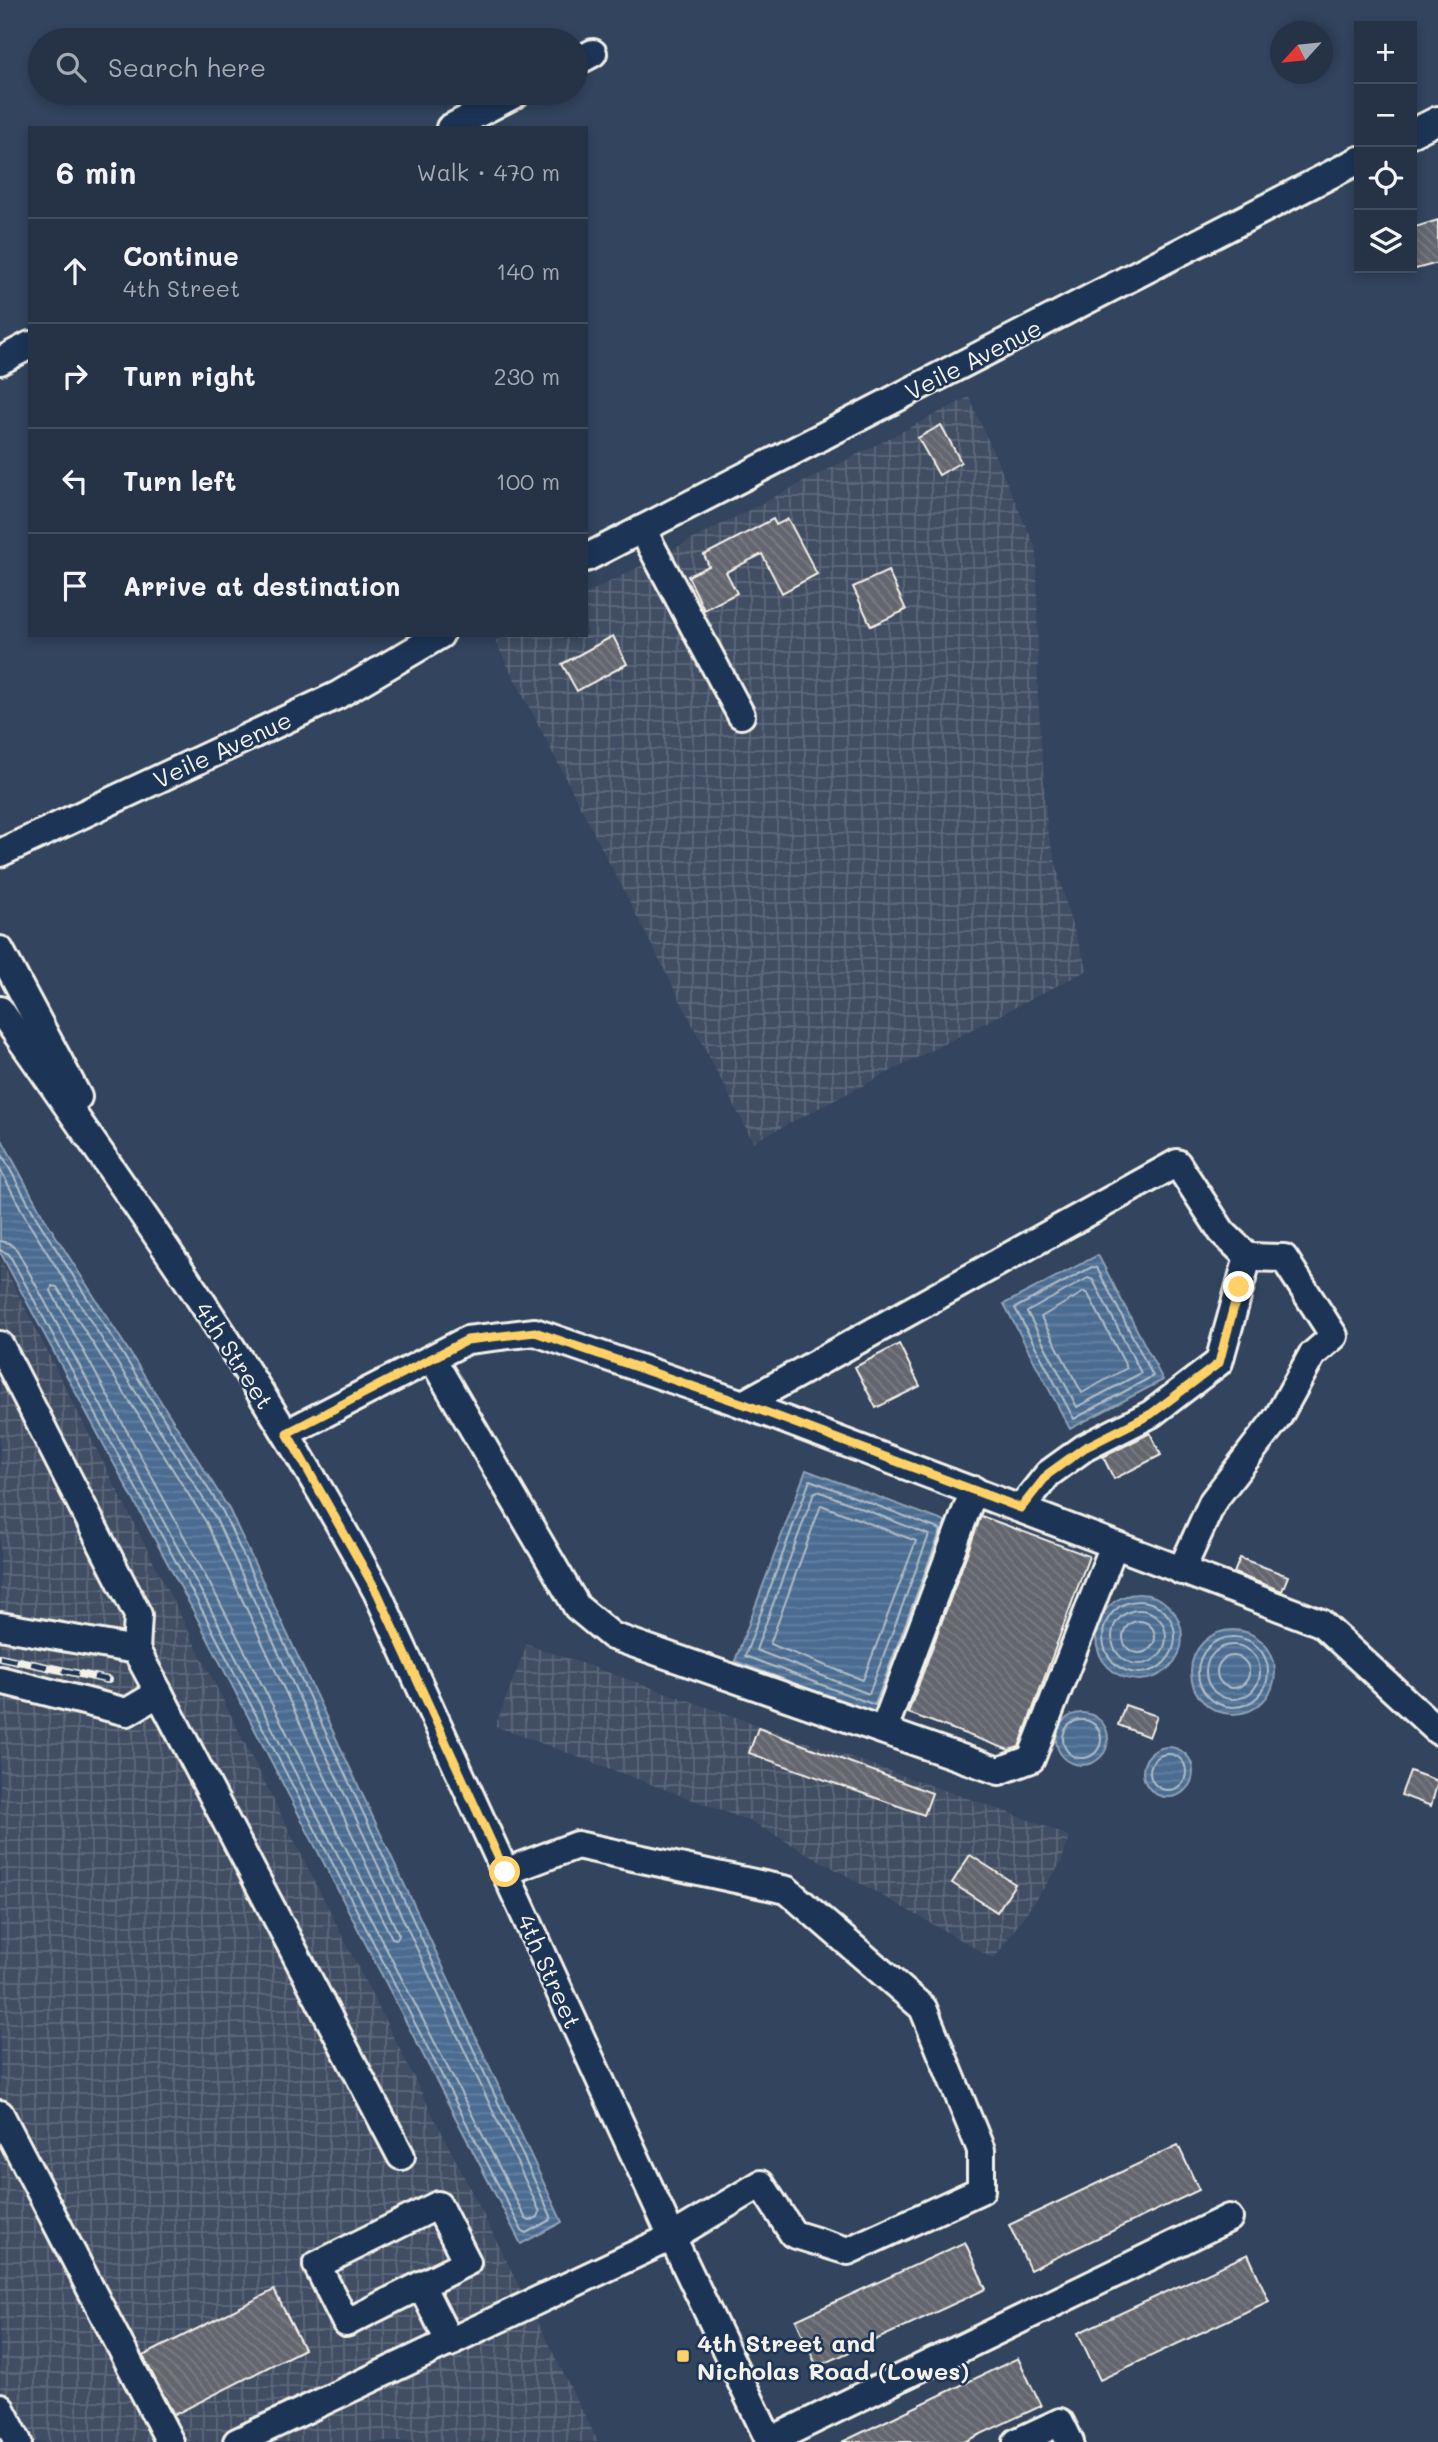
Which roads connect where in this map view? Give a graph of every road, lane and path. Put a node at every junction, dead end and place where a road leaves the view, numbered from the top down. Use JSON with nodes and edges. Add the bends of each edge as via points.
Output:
{"nodes":[{"id":1,"x":494,"y":105,"type":"edge"},
{"id":2,"x":1438,"y":120,"type":"edge"},
{"id":3,"x":454,"y":126,"type":"edge"},
{"id":4,"x":1417,"y":130,"type":"edge"},
{"id":5,"x":1354,"y":163,"type":"edge"},
{"id":6,"x":28,"y":346,"type":"edge"},
{"id":7,"x":0,"y":361,"type":"edge"},
{"id":8,"x":642,"y":529,"type":"junction"},
{"id":9,"x":588,"y":557,"type":"edge"},
{"id":10,"x":437,"y":637,"type":"edge"},
{"id":11,"x":741,"y":715,"type":"dead end"},
{"id":12,"x":0,"y":853,"type":"edge"},
{"id":13,"x":0,"y":950,"type":"edge"},
{"id":14,"x":0,"y":1010,"type":"edge"},
{"id":15,"x":123,"y":1182,"type":"junction"},
{"id":16,"x":1248,"y":1256,"type":"junction"},
{"id":17,"x":0,"y":1345,"type":"edge"},
{"id":18,"x":433,"y":1360,"type":"junction"},
{"id":19,"x":744,"y":1404,"type":"junction"},
{"id":20,"x":287,"y":1433,"type":"junction"},
{"id":21,"x":974,"y":1490,"type":"junction"},
{"id":22,"x":1021,"y":1508,"type":"junction"},
{"id":23,"x":1114,"y":1545,"type":"junction"},
{"id":24,"x":1181,"y":1571,"type":"junction"},
{"id":25,"x":0,"y":1626,"type":"edge"},
{"id":26,"x":136,"y":1650,"type":"junction"},
{"id":27,"x":0,"y":1680,"type":"edge"},
{"id":28,"x":159,"y":1693,"type":"junction"},
{"id":29,"x":884,"y":1729,"type":"junction"},
{"id":30,"x":1438,"y":1731,"type":"edge"},
{"id":31,"x":505,"y":1872,"type":"junction"},
{"id":32,"x":0,"y":2114,"type":"edge"},
{"id":33,"x":401,"y":2156,"type":"dead end"},
{"id":34,"x":1229,"y":2218,"type":"dead end"},
{"id":35,"x":672,"y":2237,"type":"junction"},
{"id":36,"x":421,"y":2285,"type":"junction"},
{"id":37,"x":450,"y":2343,"type":"junction"},
{"id":38,"x":0,"y":2407,"type":"edge"},
{"id":39,"x":18,"y":2442,"type":"edge"},
{"id":40,"x":170,"y":2442,"type":"edge"},
{"id":41,"x":237,"y":2442,"type":"edge"},
{"id":42,"x":770,"y":2442,"type":"edge"},
{"id":43,"x":1017,"y":2442,"type":"edge"},
{"id":44,"x":1070,"y":2442,"type":"edge"}],
"edges":[{"from":1,"to":3,"type":"street"},
{"from":2,"to":4,"type":"street"},
{"from":5,"to":8,"type":"street","name":"Veile Avenue"},
{"from":6,"to":7,"type":"street"},
{"from":8,"to":9,"type":"street","name":"Veile Avenue"},
{"from":8,"to":11,"type":"street"},
{"from":10,"to":12,"type":"street","name":"Veile Avenue","via":[[338,695]]},
{"from":13,"to":15,"type":"street"},
{"from":14,"to":15,"type":"street"},
{"from":15,"to":20,"type":"street","name":"4th Street"},
{"from":16,"to":19,"type":"street","via":[[1222,1232],[1177,1163]]},
{"from":16,"to":22,"type":"street","via":[[1219,1363],[1151,1414],[1084,1448],[1048,1474]]},
{"from":16,"to":24,"type":"street","via":[[1284,1258],[1334,1336],[1312,1355],[1278,1417],[1213,1501]]},
{"from":17,"to":26,"type":"street","via":[[138,1615]]},
{"from":18,"to":19,"type":"street","via":[[467,1340],[535,1332]]},
{"from":18,"to":20,"type":"street"},
{"from":18,"to":29,"type":"street","via":[[577,1608],[612,1636]]},
{"from":19,"to":21,"type":"street"},
{"from":20,"to":31,"type":"street","name":"4th Street","via":[[377,1592]]},
{"from":21,"to":22,"type":"street"},
{"from":21,"to":29,"type":"street"},
{"from":22,"to":23,"type":"street"},
{"from":23,"to":24,"type":"street"},
{"from":23,"to":29,"type":"street","via":[[1031,1759],[999,1771]]},
{"from":24,"to":30,"type":"street","via":[[1321,1623]]},
{"from":25,"to":26,"type":"street"},
{"from":26,"to":28,"type":"street"},
{"from":27,"to":28,"type":"street","via":[[127,1712]]},
{"from":28,"to":33,"type":"street"},
{"from":31,"to":35,"type":"street","name":"4th Street"},
{"from":31,"to":35,"type":"street","via":[[577,1844],[787,1890],[923,2008],[981,2150],[981,2190],[848,2251],[793,2234],[761,2184]]},
{"from":32,"to":40,"type":"street"},
{"from":34,"to":42,"type":"street"},
{"from":35,"to":37,"type":"street"},
{"from":35,"to":42,"type":"street","name":"4th Street"},
{"from":36,"to":36,"type":"street","via":[[467,2262],[438,2204],[317,2265],[346,2323]]},
{"from":36,"to":37,"type":"street"},
{"from":37,"to":41,"type":"street"},
{"from":38,"to":39,"type":"street"},
{"from":43,"to":44,"type":"street","via":[[1060,2422]]}]}
